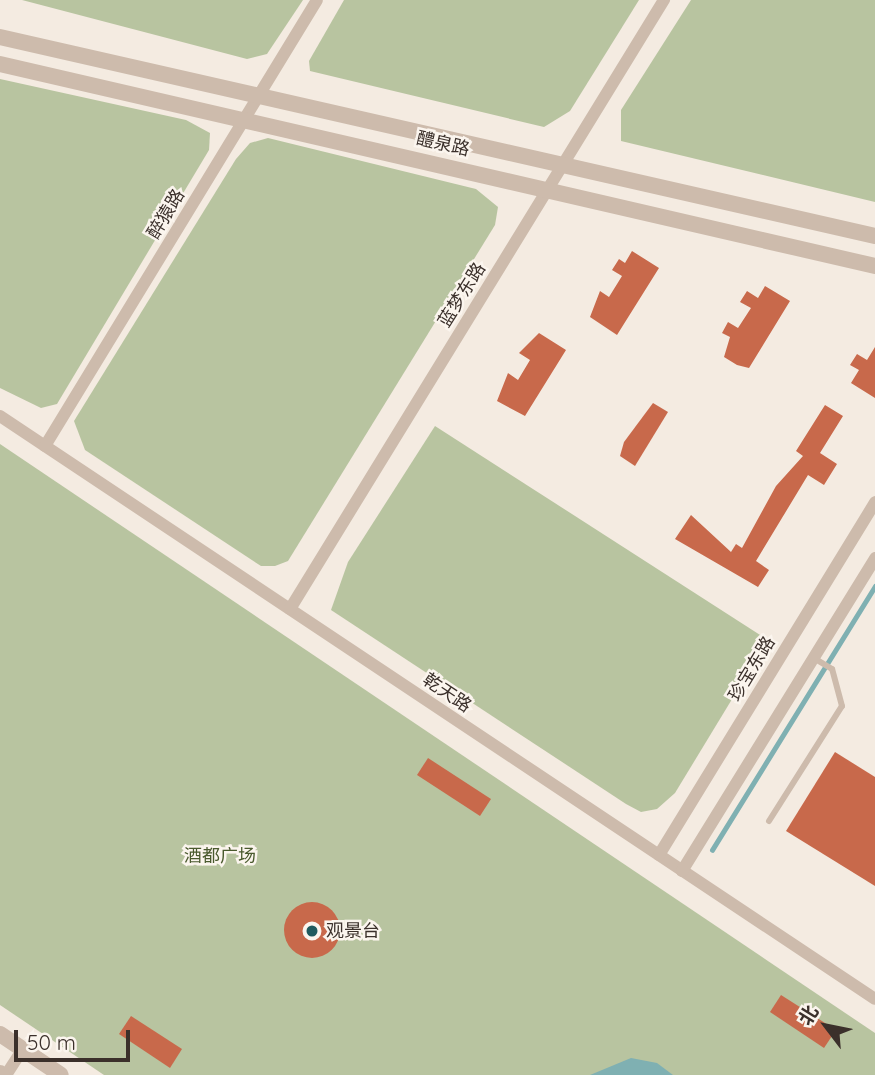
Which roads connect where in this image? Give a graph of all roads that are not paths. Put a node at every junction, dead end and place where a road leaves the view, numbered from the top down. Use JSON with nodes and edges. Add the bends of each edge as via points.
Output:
{"nodes":[{"id":1,"x":317,"y":0,"type":"edge"},
{"id":2,"x":664,"y":0,"type":"edge"},
{"id":3,"x":0,"y":37,"type":"edge"},
{"id":4,"x":0,"y":64,"type":"edge"},
{"id":5,"x":260,"y":93,"type":"junction"},
{"id":6,"x":245,"y":117,"type":"junction"},
{"id":7,"x":562,"y":164,"type":"junction"},
{"id":8,"x":548,"y":189,"type":"junction"},
{"id":9,"x":875,"y":236,"type":"edge"},
{"id":10,"x":875,"y":266,"type":"edge"},
{"id":11,"x":0,"y":416,"type":"edge"},
{"id":12,"x":45,"y":446,"type":"junction"},
{"id":13,"x":875,"y":502,"type":"edge"},
{"id":14,"x":875,"y":558,"type":"edge"},
{"id":15,"x":290,"y":609,"type":"junction"},
{"id":16,"x":814,"y":657,"type":"junction"},
{"id":17,"x":769,"y":821,"type":"dead end"},
{"id":18,"x":659,"y":855,"type":"junction"},
{"id":19,"x":682,"y":870,"type":"junction"},
{"id":20,"x":875,"y":999,"type":"edge"},
{"id":21,"x":0,"y":1034,"type":"edge"},
{"id":22,"x":23,"y":1049,"type":"junction"},
{"id":23,"x":3,"y":1074,"type":"edge"},
{"id":24,"x":61,"y":1075,"type":"edge"}],
"edges":[{"from":1,"to":5,"type":"street","name":"醉猿路"},
{"from":2,"to":7,"type":"street","name":"蓝梦东路"},
{"from":3,"to":5,"type":"street","name":"醴泉路"},
{"from":4,"to":6,"type":"street","name":"醴泉路"},
{"from":5,"to":6,"type":"street","name":"醉猿路"},
{"from":5,"to":7,"type":"street","name":"醴泉路"},
{"from":6,"to":8,"type":"street","name":"醴泉路"},
{"from":6,"to":12,"type":"street","name":"醉猿路"},
{"from":7,"to":8,"type":"street","name":"蓝梦东路"},
{"from":7,"to":9,"type":"street","name":"醴泉路"},
{"from":8,"to":10,"type":"street","name":"醴泉路"},
{"from":8,"to":15,"type":"street","name":"蓝梦东路"},
{"from":11,"to":12,"type":"street","name":"乾天路"},
{"from":12,"to":15,"type":"street","name":"乾天路"},
{"from":13,"to":18,"type":"street","name":"珍宝东路"},
{"from":14,"to":16,"type":"street"},
{"from":15,"to":18,"type":"street","name":"乾天路"},
{"from":16,"to":17,"type":"lane","via":[[832,669],[842,706]]},
{"from":16,"to":19,"type":"street"},
{"from":18,"to":19,"type":"street","name":"乾天路"},
{"from":19,"to":20,"type":"street","name":"乾天路"},
{"from":21,"to":22,"type":"street"},
{"from":22,"to":23,"type":"street"},
{"from":22,"to":24,"type":"street"}]}
